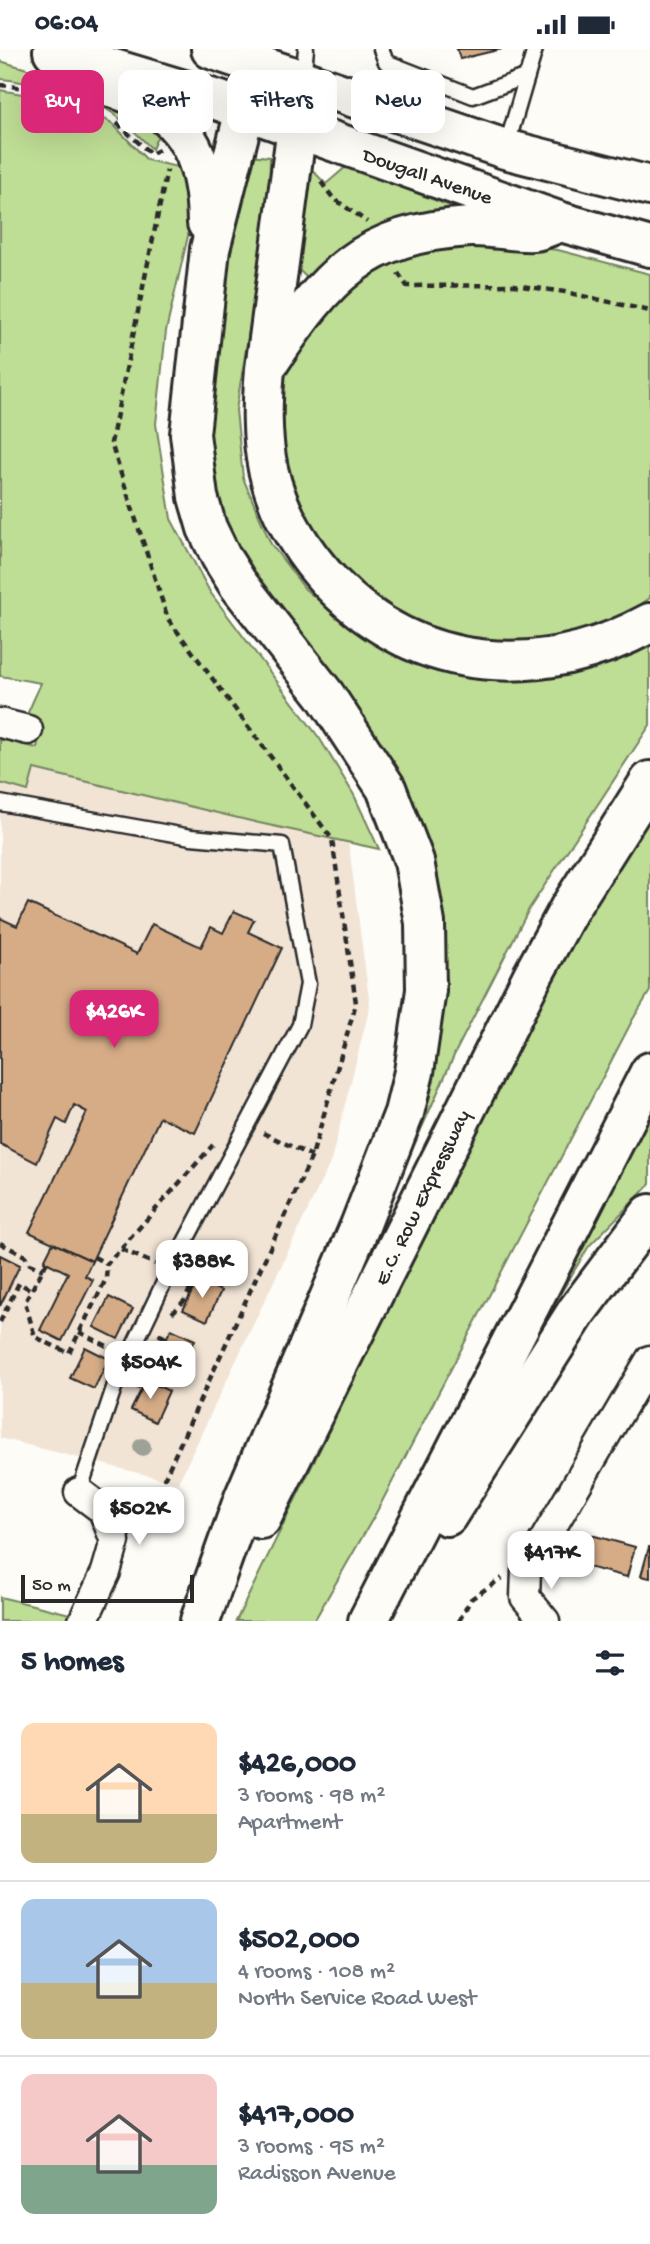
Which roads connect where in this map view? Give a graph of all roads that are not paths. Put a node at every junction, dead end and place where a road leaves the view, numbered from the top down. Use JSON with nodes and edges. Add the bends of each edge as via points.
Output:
{"nodes":[{"id":1,"x":211,"y":49,"type":"edge"},
{"id":2,"x":382,"y":49,"type":"edge"},
{"id":3,"x":535,"y":49,"type":"edge"},
{"id":4,"x":50,"y":50,"type":"edge"},
{"id":5,"x":257,"y":63,"type":"junction"},
{"id":6,"x":305,"y":65,"type":"edge"},
{"id":7,"x":255,"y":70,"type":"edge"},
{"id":8,"x":527,"y":76,"type":"junction"},
{"id":9,"x":227,"y":104,"type":"edge"},
{"id":10,"x":240,"y":133,"type":"edge"},
{"id":11,"x":297,"y":133,"type":"edge"},
{"id":12,"x":312,"y":133,"type":"edge"},
{"id":13,"x":505,"y":149,"type":"junction"},
{"id":14,"x":650,"y":186,"type":"edge"},
{"id":15,"x":561,"y":222,"type":"junction"},
{"id":16,"x":650,"y":247,"type":"edge"},
{"id":17,"x":210,"y":249,"type":"junction"},
{"id":18,"x":265,"y":369,"type":"junction"},
{"id":19,"x":650,"y":623,"type":"edge"},
{"id":20,"x":0,"y":723,"type":"edge"},
{"id":21,"x":28,"y":730,"type":"dead end"},
{"id":22,"x":650,"y":781,"type":"edge"},
{"id":23,"x":0,"y":803,"type":"edge"},
{"id":24,"x":650,"y":1072,"type":"edge"},
{"id":25,"x":650,"y":1214,"type":"edge"},
{"id":26,"x":650,"y":1360,"type":"edge"},
{"id":27,"x":79,"y":1492,"type":"joint"},
{"id":28,"x":83,"y":1621,"type":"edge"},
{"id":29,"x":200,"y":1621,"type":"edge"},
{"id":30,"x":206,"y":1621,"type":"edge"},
{"id":31,"x":368,"y":1621,"type":"edge"},
{"id":32,"x":380,"y":1621,"type":"edge"},
{"id":33,"x":545,"y":1621,"type":"edge"}],
"edges":[{"from":1,"to":5,"type":"main road"},
{"from":2,"to":8,"type":"lane","via":[[386,62],[473,96]]},
{"from":3,"to":8,"type":"lane"},
{"from":4,"to":9,"type":"main road","name":"Dougall Avenue"},
{"from":4,"to":17,"type":"main road","via":[[74,71],[149,103],[181,131],[206,189]]},
{"from":5,"to":6,"type":"main road"},
{"from":5,"to":7,"type":"main road"},
{"from":6,"to":13,"type":"main road"},
{"from":8,"to":13,"type":"lane"},
{"from":10,"to":17,"type":"main road"},
{"from":11,"to":18,"type":"main road"},
{"from":12,"to":15,"type":"main road","name":"Dougall Avenue"},
{"from":13,"to":14,"type":"main road"},
{"from":15,"to":16,"type":"main road","name":"Dougall Avenue"},
{"from":15,"to":18,"type":"main road","via":[[535,230],[478,226],[432,230],[367,254],[322,289]]},
{"from":17,"to":29,"type":"main road","via":[[190,434],[192,465],[207,528],[238,584],[325,695],[386,788],[414,861],[427,955],[421,1031],[404,1113],[244,1498]]},
{"from":18,"to":19,"type":"main road","via":[[264,444],[283,512],[321,573],[386,628],[463,657],[521,662],[598,647]]},
{"from":20,"to":21,"type":"street"},
{"from":22,"to":30,"type":"main road","name":"E.C. Row Expressway","via":[[533,975],[267,1509]]},
{"from":23,"to":27,"type":"lane","via":[[191,837],[282,845],[308,984],[300,1025],[115,1385]]},
{"from":24,"to":31,"type":"main road"},
{"from":25,"to":32,"type":"main road","via":[[577,1311]]},
{"from":26,"to":33,"type":"street","via":[[517,1573],[524,1597]]},
{"from":27,"to":28,"type":"street","via":[[103,1510],[115,1541]]}]}
